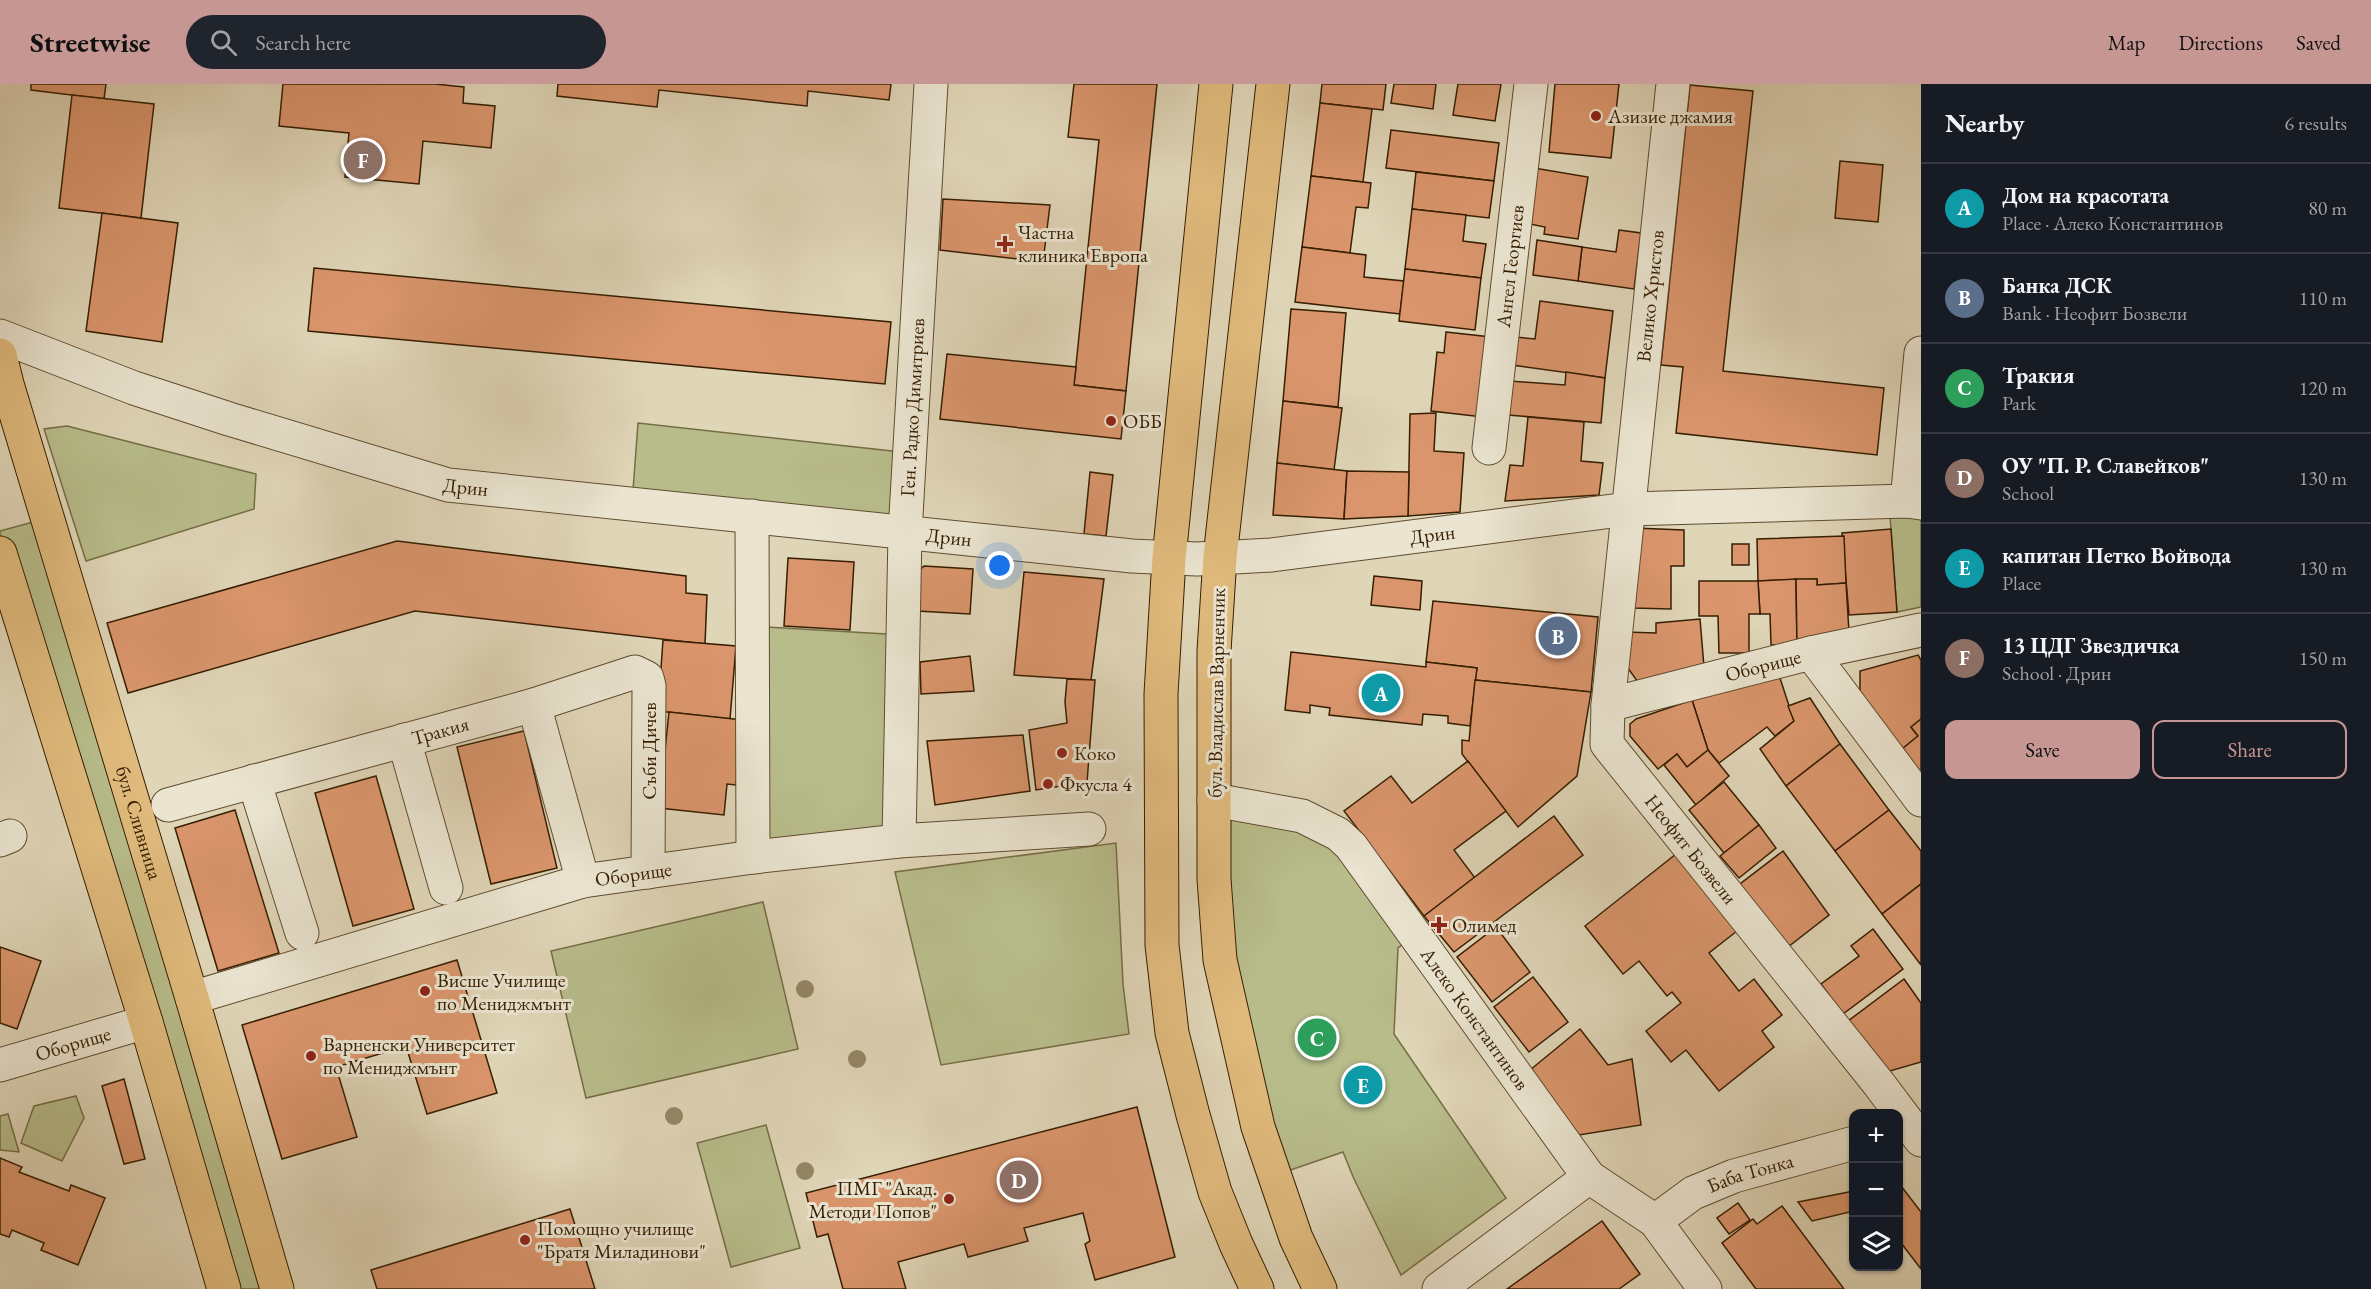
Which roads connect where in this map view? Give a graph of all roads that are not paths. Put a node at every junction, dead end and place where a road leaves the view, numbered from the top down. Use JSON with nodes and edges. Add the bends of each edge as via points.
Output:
{"nodes":[{"id":1,"x":931,"y":84,"type":"edge"},
{"id":2,"x":1216,"y":84,"type":"edge"},
{"id":3,"x":1273,"y":84,"type":"edge"},
{"id":4,"x":1531,"y":84,"type":"edge"},
{"id":5,"x":1672,"y":84,"type":"edge"},
{"id":6,"x":0,"y":336,"type":"edge"},
{"id":7,"x":1921,"y":353,"type":"edge"},
{"id":8,"x":2,"y":374,"type":"edge"},
{"id":9,"x":1489,"y":448,"type":"dead end"},
{"id":10,"x":1914,"y":502,"type":"edge"},
{"id":11,"x":1628,"y":509,"type":"junction"},
{"id":12,"x":752,"y":516,"type":"junction"},
{"id":13,"x":905,"y":533,"type":"junction"},
{"id":14,"x":0,"y":553,"type":"edge"},
{"id":15,"x":1220,"y":557,"type":"junction"},
{"id":16,"x":1169,"y":558,"type":"junction"},
{"id":17,"x":1921,"y":630,"type":"edge"},
{"id":18,"x":1811,"y":652,"type":"junction"},
{"id":19,"x":534,"y":705,"type":"junction"},
{"id":20,"x":1608,"y":705,"type":"junction"},
{"id":21,"x":404,"y":740,"type":"junction"},
{"id":22,"x":254,"y":782,"type":"junction"},
{"id":23,"x":1214,"y":800,"type":"junction"},
{"id":24,"x":1921,"y":800,"type":"edge"},
{"id":25,"x":168,"y":805,"type":"dead end"},
{"id":26,"x":1089,"y":829,"type":"dead end"},
{"id":27,"x":899,"y":841,"type":"junction"},
{"id":28,"x":753,"y":857,"type":"junction"},
{"id":29,"x":648,"y":872,"type":"junction"},
{"id":30,"x":583,"y":881,"type":"junction"},
{"id":31,"x":446,"y":888,"type":"dead end"},
{"id":32,"x":302,"y":933,"type":"dead end"},
{"id":33,"x":192,"y":998,"type":"junction"},
{"id":34,"x":146,"y":1022,"type":"junction"},
{"id":35,"x":0,"y":1065,"type":"edge"},
{"id":36,"x":1913,"y":1131,"type":"edge"},
{"id":37,"x":1849,"y":1144,"type":"edge"},
{"id":38,"x":1589,"y":1177,"type":"junction"},
{"id":39,"x":1655,"y":1221,"type":"junction"},
{"id":40,"x":224,"y":1289,"type":"edge"},
{"id":41,"x":278,"y":1289,"type":"edge"},
{"id":42,"x":1257,"y":1289,"type":"edge"},
{"id":43,"x":1320,"y":1289,"type":"edge"},
{"id":44,"x":1439,"y":1289,"type":"edge"},
{"id":45,"x":1705,"y":1289,"type":"edge"}],
"edges":[{"from":1,"to":13,"type":"street","name":"Ген. Радко Димитриев"},
{"from":2,"to":16,"type":"main road"},
{"from":3,"to":15,"type":"main road","name":"бул. Владислав Варненчик"},
{"from":4,"to":9,"type":"street","name":"Ангел Георгиев"},
{"from":5,"to":11,"type":"street","name":"Велико Христов"},
{"from":6,"to":12,"type":"street","name":"Дрин","via":[[134,388],[448,485]]},
{"from":7,"to":10,"type":"street"},
{"from":8,"to":33,"type":"main road","name":"бул. Сливница"},
{"from":10,"to":11,"type":"street","name":"Дрин"},
{"from":11,"to":15,"type":"street","name":"Дрин","via":[[1272,555]]},
{"from":11,"to":20,"type":"street","name":"Неофит Бозвели"},
{"from":12,"to":13,"type":"street","name":"Дрин"},
{"from":12,"to":28,"type":"street"},
{"from":13,"to":16,"type":"street","name":"Дрин"},
{"from":13,"to":27,"type":"street","name":"Ген. Радко Димитриев"},
{"from":14,"to":34,"type":"main road"},
{"from":15,"to":16,"type":"street","name":"Дрин"},
{"from":15,"to":23,"type":"main road","name":"бул. Владислав Варненчик","via":[[1214,651]]},
{"from":16,"to":42,"type":"main road","via":[[1161,694],[1160,821],[1162,945],[1172,1033],[1215,1192]]},
{"from":17,"to":18,"type":"street","name":"Оборище"},
{"from":18,"to":20,"type":"street","name":"Оборище"},
{"from":18,"to":24,"type":"street"},
{"from":19,"to":21,"type":"street","name":"Тракия"},
{"from":19,"to":29,"type":"street","name":"Съби Дичев","via":[[635,672],[646,678]]},
{"from":19,"to":30,"type":"street"},
{"from":20,"to":36,"type":"street","name":"Неофит Бозвели","via":[[1607,744]]},
{"from":21,"to":22,"type":"street","name":"Тракия"},
{"from":21,"to":31,"type":"street"},
{"from":22,"to":25,"type":"street","name":"Тракия"},
{"from":22,"to":32,"type":"street"},
{"from":23,"to":38,"type":"street","name":"Алеко Константинов","via":[[1302,816],[1338,834],[1351,846]]},
{"from":23,"to":43,"type":"main road","name":"бул. Владислав Варненчик","via":[[1220,960],[1234,1030],[1273,1176]]},
{"from":26,"to":27,"type":"street","name":"Оборище"},
{"from":27,"to":28,"type":"street","name":"Оборище"},
{"from":28,"to":29,"type":"street","name":"Оборище"},
{"from":29,"to":30,"type":"street","name":"Оборище"},
{"from":30,"to":33,"type":"street","name":"Оборище"},
{"from":33,"to":41,"type":"main road","name":"бул. Сливница"},
{"from":34,"to":35,"type":"street","name":"Оборище"},
{"from":34,"to":40,"type":"main road"},
{"from":37,"to":39,"type":"street","name":"Баба Тонка","via":[[1734,1176],[1693,1193]]},
{"from":38,"to":39,"type":"street","name":"Алеко Константинов"},
{"from":38,"to":44,"type":"street"},
{"from":39,"to":45,"type":"street","name":"Алеко Константинов"}]}
